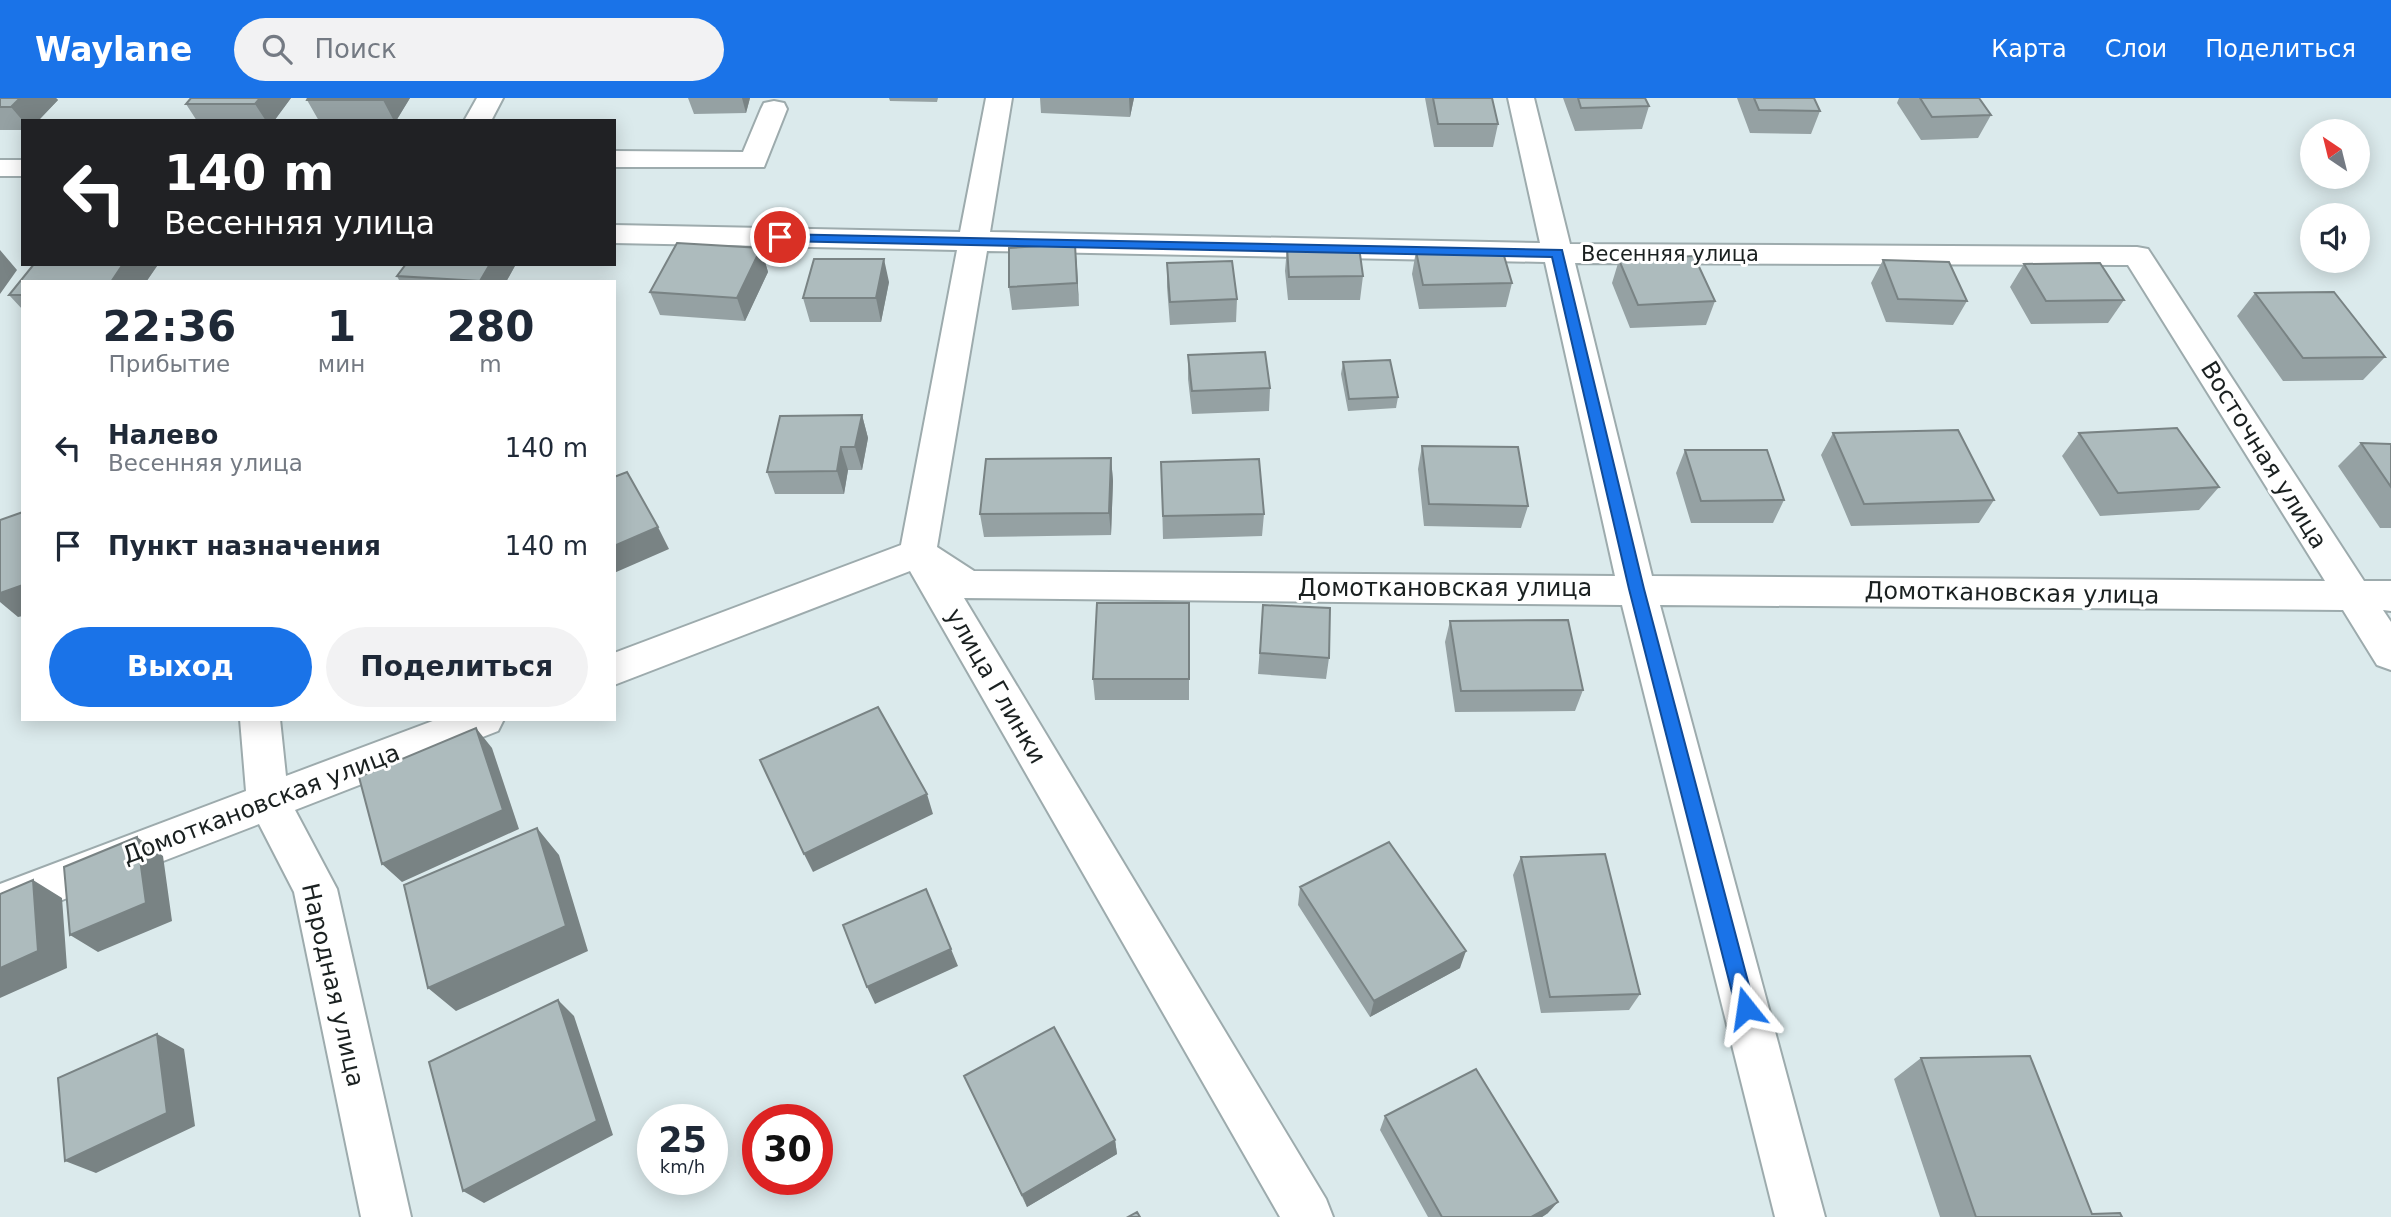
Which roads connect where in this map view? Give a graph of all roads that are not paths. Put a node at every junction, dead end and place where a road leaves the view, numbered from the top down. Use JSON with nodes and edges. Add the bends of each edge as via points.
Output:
{"nodes":[{"id":1,"x":490,"y":98,"type":"edge"},
{"id":2,"x":999,"y":98,"type":"edge"},
{"id":3,"x":1521,"y":98,"type":"edge"},
{"id":4,"x":774,"y":109,"type":"dead end"},
{"id":5,"x":478,"y":119,"type":"edge"},
{"id":6,"x":616,"y":159,"type":"edge"},
{"id":7,"x":21,"y":167,"type":"edge"},
{"id":8,"x":0,"y":168,"type":"edge"},
{"id":9,"x":616,"y":234,"type":"edge"},
{"id":10,"x":974,"y":241,"type":"junction"},
{"id":11,"x":1557,"y":253,"type":"junction"},
{"id":12,"x":2137,"y":256,"type":"joint"},
{"id":13,"x":918,"y":554,"type":"junction"},
{"id":14,"x":1637,"y":589,"type":"junction"},
{"id":15,"x":2354,"y":596,"type":"junction"},
{"id":16,"x":2391,"y":596,"type":"edge"},
{"id":17,"x":2391,"y":654,"type":"edge"},
{"id":18,"x":616,"y":668,"type":"edge"},
{"id":19,"x":260,"y":721,"type":"edge"},
{"id":20,"x":479,"y":721,"type":"edge"},
{"id":21,"x":268,"y":802,"type":"junction"},
{"id":22,"x":0,"y":904,"type":"edge"},
{"id":23,"x":386,"y":1217,"type":"edge"},
{"id":24,"x":1308,"y":1217,"type":"edge"},
{"id":25,"x":1800,"y":1217,"type":"edge"}],
"edges":[{"from":1,"to":5,"type":"street"},
{"from":2,"to":10,"type":"street"},
{"from":3,"to":11,"type":"street"},
{"from":4,"to":6,"type":"street","via":[[754,161]]},
{"from":7,"to":8,"type":"street"},
{"from":9,"to":10,"type":"street","name":"Весенняя улица"},
{"from":10,"to":11,"type":"street","name":"Весенняя улица"},
{"from":10,"to":13,"type":"street"},
{"from":11,"to":12,"type":"street","name":"Весенняя улица"},
{"from":11,"to":14,"type":"street"},
{"from":12,"to":15,"type":"street","name":"Восточная улица"},
{"from":13,"to":14,"type":"street","name":"Домоткановская улица","via":[[967,585]]},
{"from":13,"to":18,"type":"street"},
{"from":13,"to":24,"type":"street","name":"улица Глинки"},
{"from":14,"to":15,"type":"street","name":"Домоткановская улица"},
{"from":14,"to":25,"type":"street"},
{"from":15,"to":16,"type":"street","name":"Домоткановская улица"},
{"from":15,"to":17,"type":"street","name":"Восточная улица"},
{"from":19,"to":21,"type":"street","name":"Народная улица"},
{"from":20,"to":21,"type":"street","name":"Домоткановская улица"},
{"from":21,"to":22,"type":"street","name":"Домоткановская улица"},
{"from":21,"to":23,"type":"street","name":"Народная улица","via":[[316,889]]}]}
